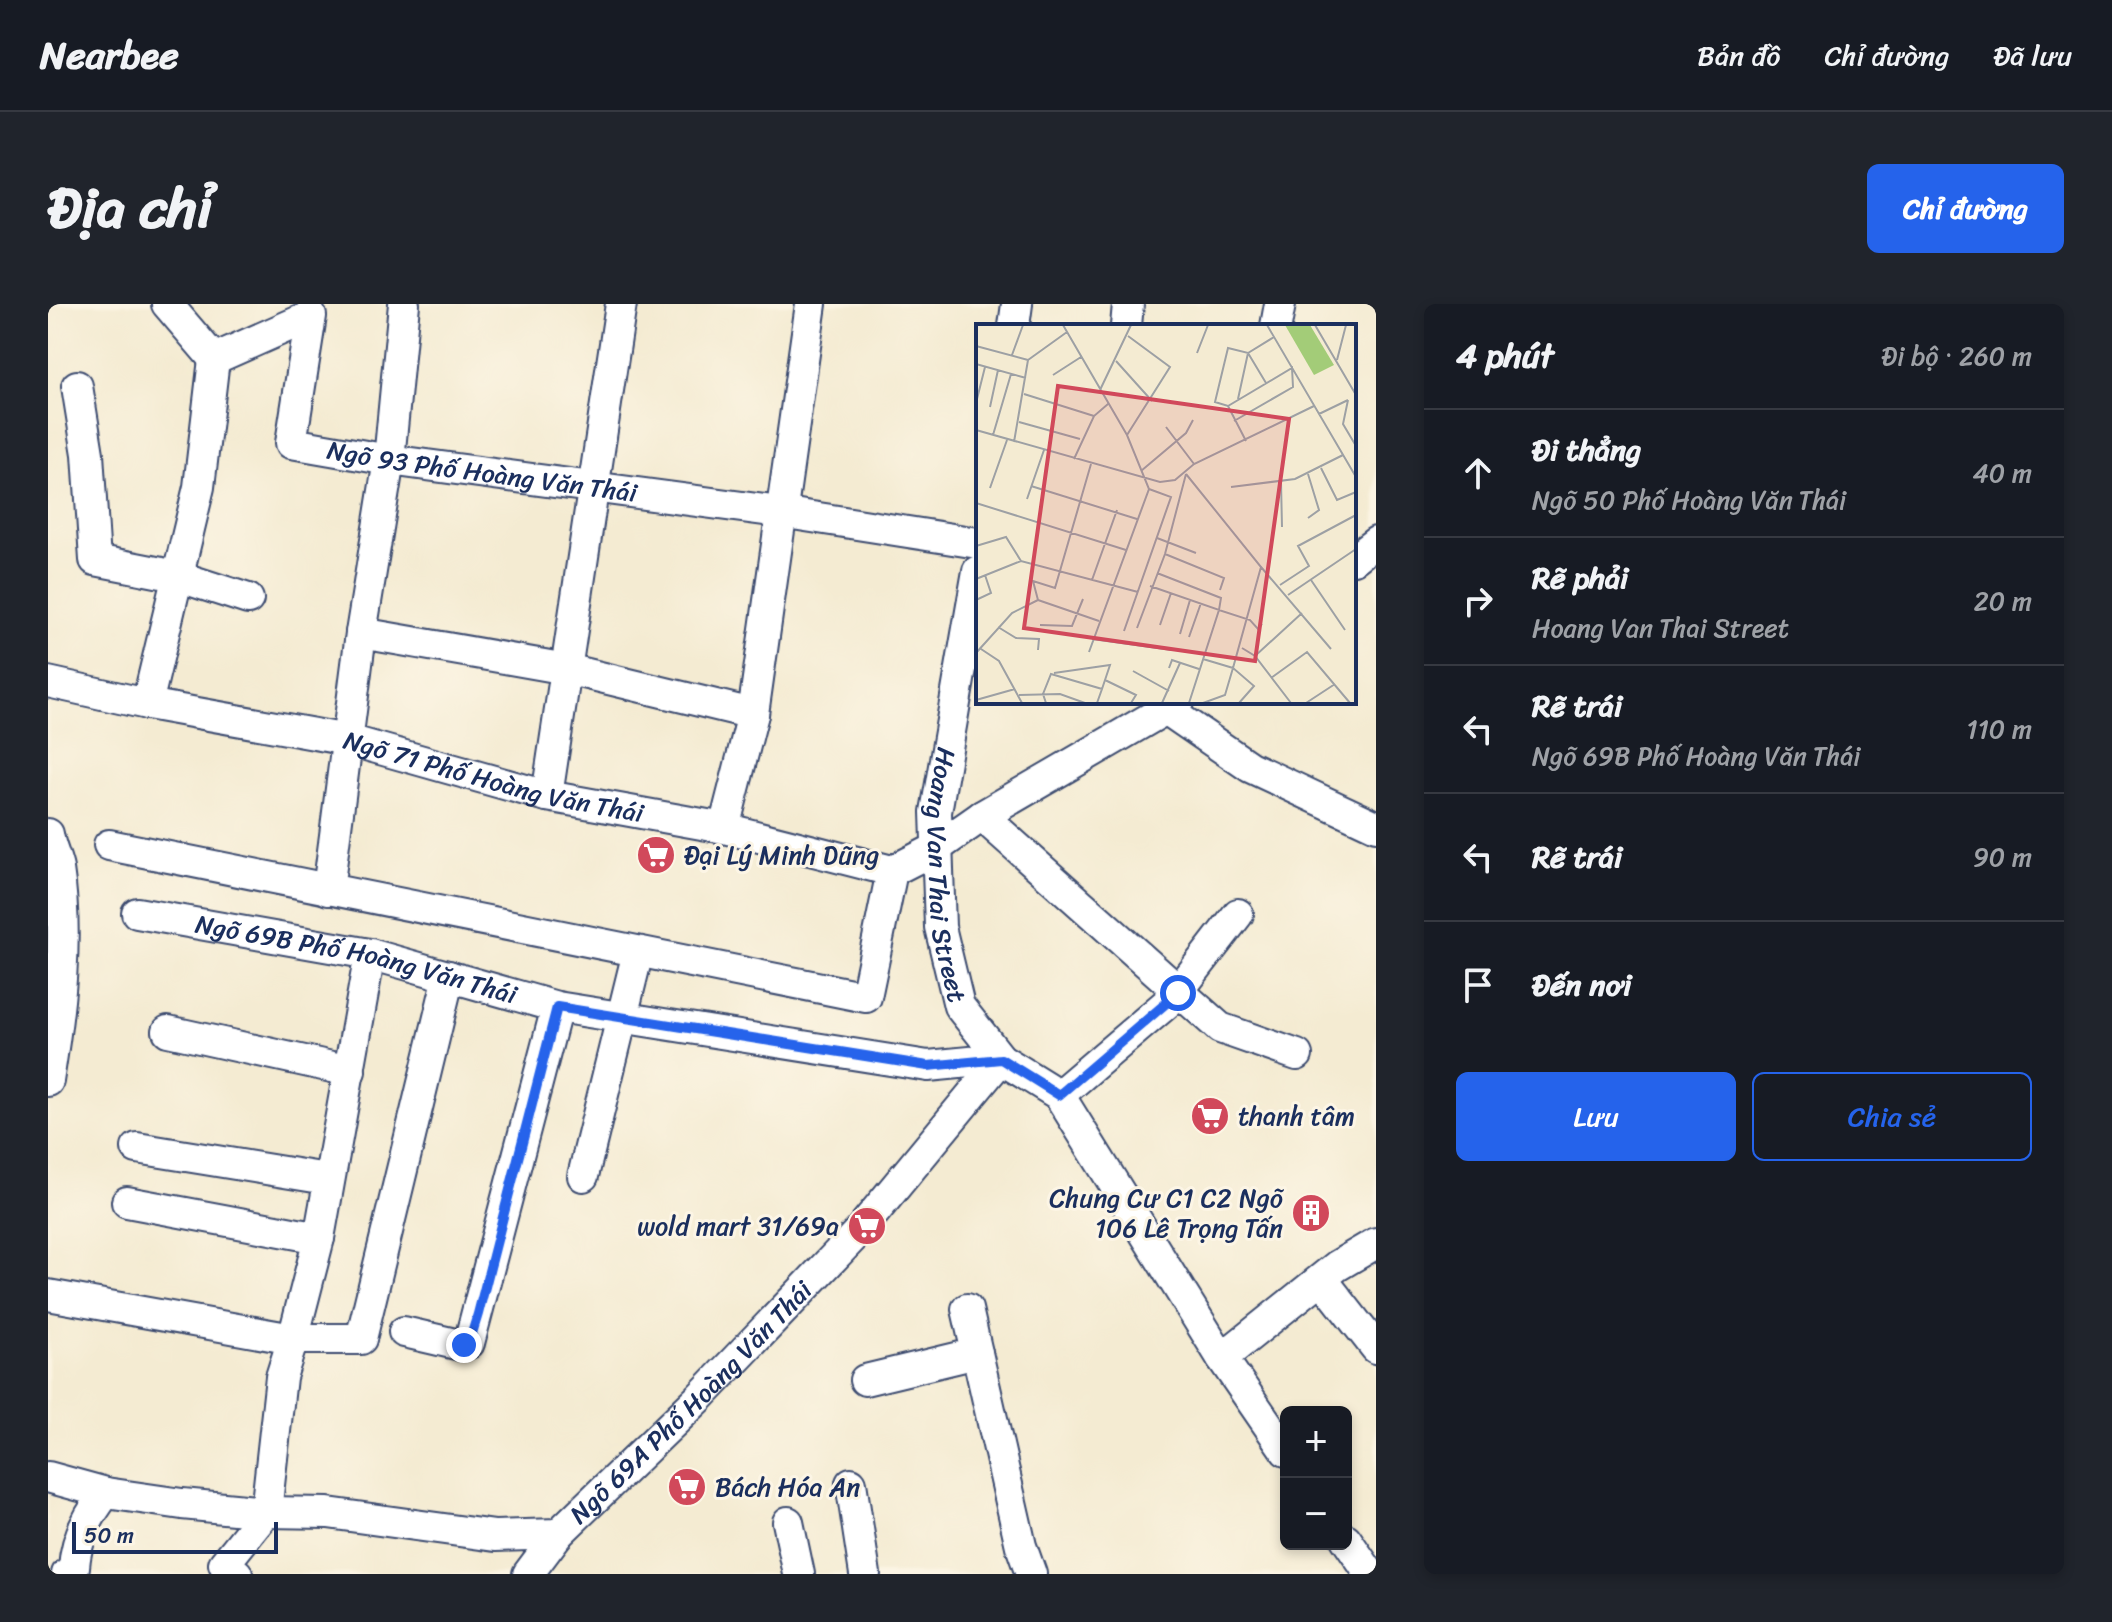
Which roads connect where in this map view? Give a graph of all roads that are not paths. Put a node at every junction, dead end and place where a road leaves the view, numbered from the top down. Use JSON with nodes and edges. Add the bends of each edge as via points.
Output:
{"nodes":[{"id":1,"x":167,"y":304,"type":"edge"},
{"id":2,"x":404,"y":304,"type":"edge"},
{"id":3,"x":621,"y":304,"type":"edge"},
{"id":4,"x":811,"y":304,"type":"edge"},
{"id":5,"x":1017,"y":304,"type":"edge"},
{"id":6,"x":1128,"y":304,"type":"edge"},
{"id":7,"x":1280,"y":304,"type":"edge"},
{"id":8,"x":1014,"y":324,"type":"edge"},
{"id":9,"x":1126,"y":324,"type":"edge"},
{"id":10,"x":1276,"y":324,"type":"edge"},
{"id":11,"x":214,"y":359,"type":"junction"},
{"id":12,"x":77,"y":386,"type":"dead end"},
{"id":13,"x":389,"y":460,"type":"junction"},
{"id":14,"x":594,"y":486,"type":"junction"},
{"id":15,"x":780,"y":512,"type":"junction"},
{"id":16,"x":1376,"y":542,"type":"edge"},
{"id":17,"x":976,"y":543,"type":"edge"},
{"id":18,"x":1356,"y":557,"type":"edge"},
{"id":19,"x":177,"y":576,"type":"junction"},
{"id":20,"x":976,"y":582,"type":"edge"},
{"id":21,"x":248,"y":599,"type":"dead end"},
{"id":22,"x":361,"y":633,"type":"junction"},
{"id":23,"x":567,"y":669,"type":"junction"},
{"id":24,"x":48,"y":682,"type":"edge"},
{"id":25,"x":147,"y":704,"type":"junction"},
{"id":26,"x":1173,"y":706,"type":"edge"},
{"id":27,"x":753,"y":714,"type":"junction"},
{"id":28,"x":348,"y":740,"type":"junction"},
{"id":29,"x":547,"y":796,"type":"junction"},
{"id":30,"x":982,"y":816,"type":"junction"},
{"id":31,"x":1373,"y":820,"type":"edge"},
{"id":32,"x":724,"y":828,"type":"junction"},
{"id":33,"x":49,"y":844,"type":"edge"},
{"id":34,"x":109,"y":845,"type":"dead end"},
{"id":35,"x":935,"y":849,"type":"junction"},
{"id":36,"x":892,"y":871,"type":"junction"},
{"id":37,"x":328,"y":890,"type":"junction"},
{"id":38,"x":137,"y":913,"type":"dead end"},
{"id":39,"x":1238,"y":914,"type":"dead end"},
{"id":40,"x":638,"y":952,"type":"junction"},
{"id":41,"x":370,"y":954,"type":"junction"},
{"id":42,"x":449,"y":976,"type":"junction"},
{"id":43,"x":1178,"y":993,"type":"junction"},
{"id":44,"x":557,"y":1007,"type":"junction"},
{"id":45,"x":622,"y":1017,"type":"junction"},
{"id":46,"x":168,"y":1031,"type":"dead end"},
{"id":47,"x":51,"y":1045,"type":"edge"},
{"id":48,"x":1297,"y":1055,"type":"dead end"},
{"id":49,"x":1001,"y":1059,"type":"junction"},
{"id":50,"x":350,"y":1071,"type":"junction"},
{"id":51,"x":48,"y":1081,"type":"edge"},
{"id":52,"x":1059,"y":1095,"type":"junction"},
{"id":53,"x":137,"y":1148,"type":"dead end"},
{"id":54,"x":583,"y":1176,"type":"dead end"},
{"id":55,"x":327,"y":1179,"type":"junction"},
{"id":56,"x":127,"y":1202,"type":"dead end"},
{"id":57,"x":319,"y":1238,"type":"junction"},
{"id":58,"x":1376,"y":1243,"type":"edge"},
{"id":59,"x":1322,"y":1279,"type":"junction"},
{"id":60,"x":48,"y":1295,"type":"edge"},
{"id":61,"x":967,"y":1309,"type":"dead end"},
{"id":62,"x":404,"y":1332,"type":"dead end"},
{"id":63,"x":293,"y":1339,"type":"junction"},
{"id":64,"x":1376,"y":1348,"type":"edge"},
{"id":65,"x":977,"y":1353,"type":"junction"},
{"id":66,"x":1222,"y":1358,"type":"junction"},
{"id":67,"x":865,"y":1380,"type":"dead end"},
{"id":68,"x":1280,"y":1442,"type":"edge"},
{"id":69,"x":48,"y":1477,"type":"edge"},
{"id":70,"x":851,"y":1483,"type":"dead end"},
{"id":71,"x":106,"y":1493,"type":"junction"},
{"id":72,"x":266,"y":1512,"type":"junction"},
{"id":73,"x":788,"y":1522,"type":"dead end"},
{"id":74,"x":558,"y":1534,"type":"junction"},
{"id":75,"x":1352,"y":1548,"type":"edge"},
{"id":76,"x":75,"y":1572,"type":"edge"},
{"id":77,"x":237,"y":1574,"type":"edge"},
{"id":78,"x":528,"y":1574,"type":"edge"},
{"id":79,"x":799,"y":1574,"type":"edge"},
{"id":80,"x":865,"y":1574,"type":"edge"},
{"id":81,"x":1031,"y":1574,"type":"edge"},
{"id":82,"x":1370,"y":1574,"type":"edge"}],
"edges":[{"from":1,"to":11,"type":"street"},
{"from":2,"to":13,"type":"street"},
{"from":3,"to":14,"type":"street"},
{"from":4,"to":15,"type":"street"},
{"from":5,"to":8,"type":"street"},
{"from":6,"to":9,"type":"street"},
{"from":7,"to":10,"type":"street"},
{"from":11,"to":13,"type":"street","name":"Ngõ 93 Phố Hoàng Văn Thái","via":[[311,316],[291,443]]},
{"from":11,"to":19,"type":"street","via":[[199,487]]},
{"from":12,"to":19,"type":"street","via":[[95,560]]},
{"from":13,"to":14,"type":"street","name":"Ngõ 93 Phố Hoàng Văn Thái"},
{"from":13,"to":22,"type":"street"},
{"from":14,"to":15,"type":"street","name":"Ngõ 93 Phố Hoàng Văn Thái"},
{"from":14,"to":23,"type":"street"},
{"from":15,"to":17,"type":"street","name":"Ngõ 93 Phố Hoàng Văn Thái"},
{"from":15,"to":27,"type":"street"},
{"from":16,"to":18,"type":"street"},
{"from":19,"to":21,"type":"street"},
{"from":19,"to":25,"type":"street"},
{"from":20,"to":35,"type":"street","name":"Hoang Van Thai Street","via":[[943,759]]},
{"from":22,"to":23,"type":"street"},
{"from":22,"to":28,"type":"street"},
{"from":23,"to":27,"type":"street"},
{"from":23,"to":29,"type":"street"},
{"from":24,"to":25,"type":"street","name":"Ngõ 71 Phố Hoàng Văn Thái"},
{"from":25,"to":28,"type":"street","name":"Ngõ 71 Phố Hoàng Văn Thái"},
{"from":26,"to":30,"type":"street"},
{"from":26,"to":31,"type":"street","via":[[1250,767]]},
{"from":27,"to":32,"type":"street"},
{"from":28,"to":29,"type":"street","name":"Ngõ 71 Phố Hoàng Văn Thái"},
{"from":28,"to":37,"type":"street"},
{"from":29,"to":32,"type":"street","name":"Ngõ 71 Phố Hoàng Văn Thái"},
{"from":30,"to":35,"type":"street"},
{"from":30,"to":43,"type":"street"},
{"from":32,"to":36,"type":"street","name":"Ngõ 71 Phố Hoàng Văn Thái"},
{"from":33,"to":47,"type":"street","via":[[58,866],[61,932],[60,1002]]},
{"from":34,"to":37,"type":"street"},
{"from":35,"to":36,"type":"street"},
{"from":35,"to":49,"type":"street","name":"Hoang Van Thai Street","via":[[940,927],[959,1006]]},
{"from":36,"to":40,"type":"street","via":[[866,997]]},
{"from":37,"to":40,"type":"street"},
{"from":38,"to":41,"type":"street","name":"Ngõ 69B Phố Hoàng Văn Thái"},
{"from":39,"to":43,"type":"street"},
{"from":40,"to":45,"type":"street"},
{"from":41,"to":42,"type":"street","name":"Ngõ 69B Phố Hoàng Văn Thái"},
{"from":41,"to":50,"type":"street"},
{"from":42,"to":44,"type":"street","name":"Ngõ 69B Phố Hoàng Văn Thái"},
{"from":42,"to":63,"type":"street","via":[[361,1339]]},
{"from":43,"to":48,"type":"street","via":[[1220,1028]]},
{"from":43,"to":52,"type":"street"},
{"from":44,"to":45,"type":"street","name":"Ngõ 69B Phố Hoàng Văn Thái"},
{"from":44,"to":62,"type":"street","via":[[469,1343]]},
{"from":45,"to":49,"type":"street","name":"Ngõ 69B Phố Hoàng Văn Thái","via":[[928,1066]]},
{"from":45,"to":54,"type":"street"},
{"from":46,"to":50,"type":"street"},
{"from":47,"to":51,"type":"street"},
{"from":49,"to":52,"type":"street","name":"Hoang Van Thai Street"},
{"from":49,"to":74,"type":"street","name":"Ngõ 69A Phố Hoàng Văn Thái","via":[[860,1230],[699,1398]]},
{"from":50,"to":55,"type":"street"},
{"from":52,"to":66,"type":"street","name":"Hoang Van Thai Street"},
{"from":53,"to":55,"type":"street"},
{"from":55,"to":57,"type":"street"},
{"from":56,"to":57,"type":"street"},
{"from":57,"to":63,"type":"street"},
{"from":58,"to":59,"type":"street"},
{"from":59,"to":64,"type":"street"},
{"from":59,"to":66,"type":"street"},
{"from":60,"to":63,"type":"street"},
{"from":61,"to":65,"type":"street"},
{"from":63,"to":72,"type":"street","via":[[281,1377]]},
{"from":65,"to":67,"type":"street"},
{"from":65,"to":81,"type":"street"},
{"from":66,"to":68,"type":"street","name":"Hoang Van Thai Street"},
{"from":69,"to":71,"type":"street","name":"Ngõ 69A Phố Hoàng Văn Thái"},
{"from":70,"to":80,"type":"street"},
{"from":71,"to":72,"type":"street","name":"Ngõ 69A Phố Hoàng Văn Thái"},
{"from":71,"to":76,"type":"street","via":[[76,1545]]},
{"from":72,"to":74,"type":"street","name":"Ngõ 69A Phố Hoàng Văn Thái","via":[[328,1513],[495,1536]]},
{"from":72,"to":77,"type":"street","via":[[224,1564]]},
{"from":73,"to":79,"type":"street"},
{"from":74,"to":78,"type":"street"},
{"from":75,"to":82,"type":"street"}]}
